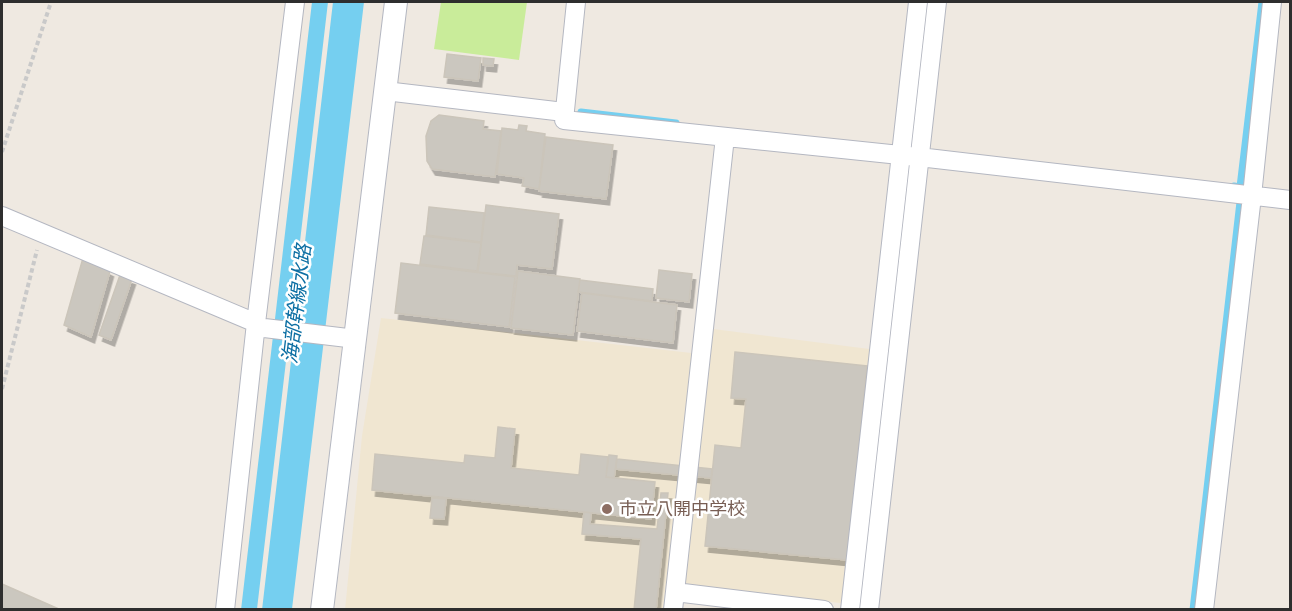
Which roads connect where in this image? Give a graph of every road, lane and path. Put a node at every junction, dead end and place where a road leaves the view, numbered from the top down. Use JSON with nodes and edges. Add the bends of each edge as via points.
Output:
{"nodes":[{"id":1,"x":51,"y":2,"type":"edge"},
{"id":2,"x":295,"y":2,"type":"edge"},
{"id":3,"x":396,"y":2,"type":"edge"},
{"id":4,"x":576,"y":2,"type":"edge"},
{"id":5,"x":918,"y":2,"type":"edge"},
{"id":6,"x":937,"y":2,"type":"edge"},
{"id":7,"x":1272,"y":2,"type":"edge"},
{"id":8,"x":385,"y":91,"type":"junction"},
{"id":9,"x":564,"y":112,"type":"junction"},
{"id":10,"x":725,"y":137,"type":"junction"},
{"id":11,"x":2,"y":152,"type":"edge"},
{"id":12,"x":900,"y":156,"type":"junction"},
{"id":13,"x":919,"y":157,"type":"junction"},
{"id":14,"x":1252,"y":196,"type":"junction"},
{"id":15,"x":1290,"y":200,"type":"edge"},
{"id":16,"x":2,"y":216,"type":"edge"},
{"id":17,"x":41,"y":232,"type":"junction"},
{"id":18,"x":259,"y":326,"type":"junction"},
{"id":19,"x":356,"y":339,"type":"junction"},
{"id":20,"x":2,"y":388,"type":"edge"},
{"id":21,"x":674,"y":601,"type":"edge"},
{"id":22,"x":225,"y":609,"type":"edge"},
{"id":23,"x":322,"y":609,"type":"edge"},
{"id":24,"x":824,"y":609,"type":"edge"},
{"id":25,"x":850,"y":609,"type":"edge"},
{"id":26,"x":869,"y":609,"type":"edge"},
{"id":27,"x":1204,"y":609,"type":"edge"}],
"edges":[{"from":1,"to":11,"type":"path"},
{"from":2,"to":18,"type":"street"},
{"from":3,"to":8,"type":"street"},
{"from":4,"to":9,"type":"street"},
{"from":5,"to":12,"type":"street"},
{"from":6,"to":13,"type":"street"},
{"from":7,"to":14,"type":"street"},
{"from":8,"to":9,"type":"street"},
{"from":8,"to":19,"type":"street"},
{"from":9,"to":10,"type":"street","via":[[564,120]]},
{"from":10,"to":12,"type":"street"},
{"from":10,"to":21,"type":"street"},
{"from":12,"to":13,"type":"street"},
{"from":12,"to":25,"type":"street"},
{"from":13,"to":14,"type":"street"},
{"from":13,"to":26,"type":"street"},
{"from":14,"to":15,"type":"street"},
{"from":14,"to":27,"type":"street"},
{"from":16,"to":17,"type":"street"},
{"from":17,"to":18,"type":"street"},
{"from":17,"to":20,"type":"path"},
{"from":18,"to":19,"type":"street"},
{"from":18,"to":22,"type":"street"},
{"from":19,"to":23,"type":"street"},
{"from":21,"to":24,"type":"street"}]}
